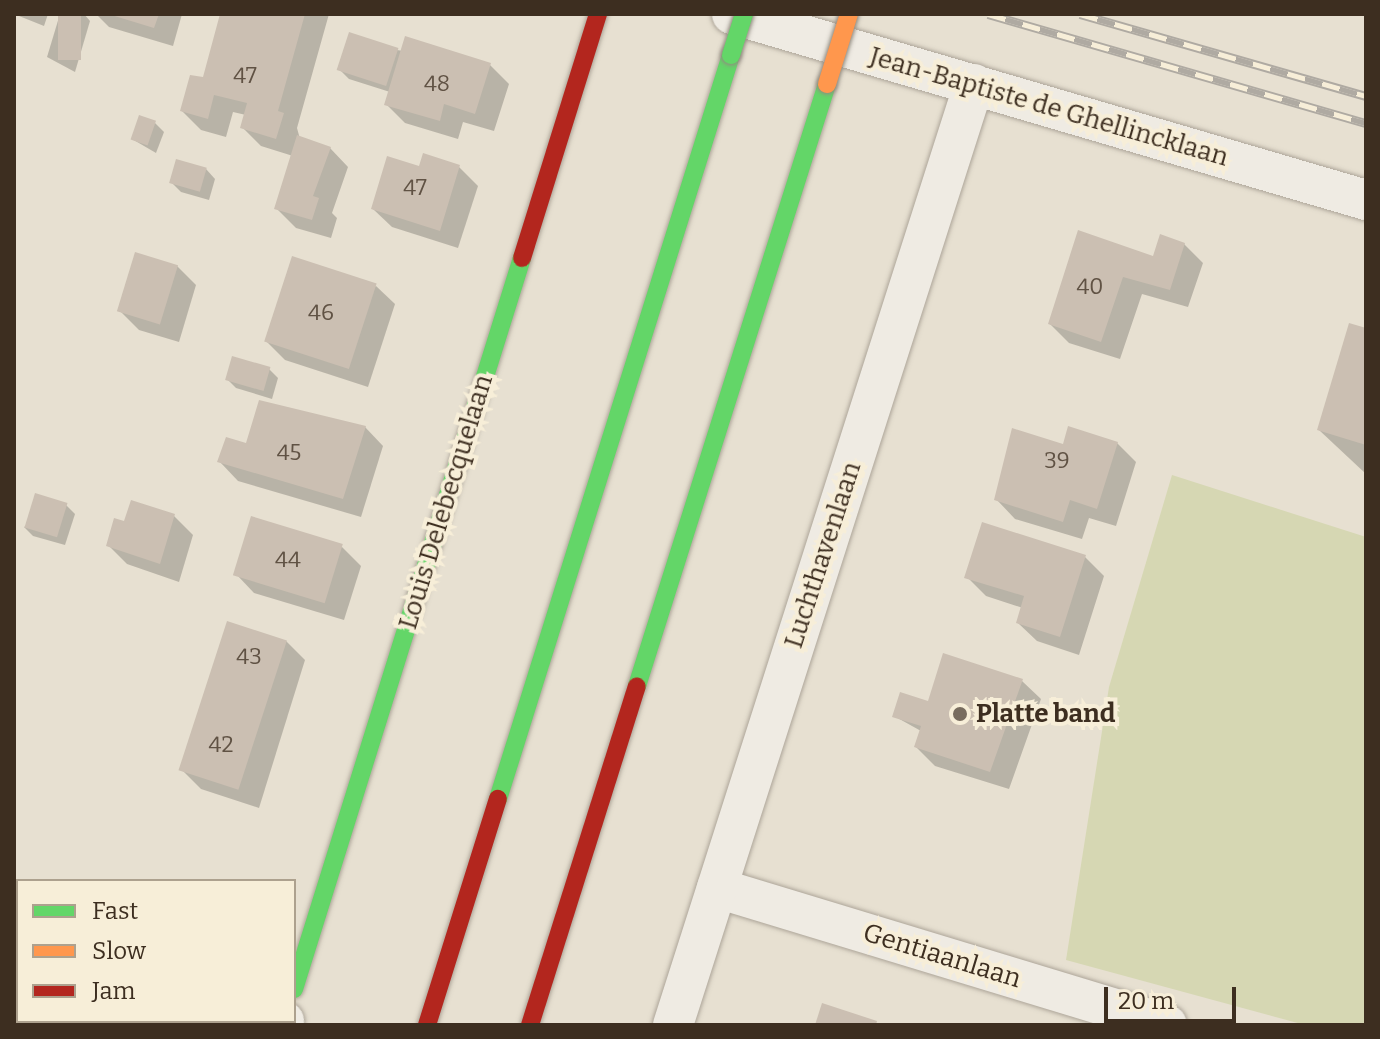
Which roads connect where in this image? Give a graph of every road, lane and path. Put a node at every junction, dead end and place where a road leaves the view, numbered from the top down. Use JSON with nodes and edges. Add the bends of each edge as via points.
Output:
{"nodes":[{"id":1,"x":598,"y":14,"type":"edge"},
{"id":2,"x":732,"y":14,"type":"edge"},
{"id":3,"x":744,"y":14,"type":"edge"},
{"id":4,"x":849,"y":14,"type":"edge"},
{"id":5,"x":974,"y":84,"type":"junction"},
{"id":6,"x":1366,"y":200,"type":"edge"},
{"id":7,"x":717,"y":888,"type":"junction"},
{"id":8,"x":296,"y":983,"type":"edge"},
{"id":9,"x":427,"y":1025,"type":"edge"},
{"id":10,"x":530,"y":1025,"type":"edge"},
{"id":11,"x":673,"y":1025,"type":"edge"},
{"id":12,"x":1167,"y":1025,"type":"edge"}],
"edges":[{"from":1,"to":8,"type":"main road","name":"Louis Delebecquelaan"},
{"from":2,"to":5,"type":"street","name":"Jean-Baptiste de Ghellincklaan"},
{"from":3,"to":9,"type":"main road","bridge":true},
{"from":4,"to":10,"type":"main road","bridge":true},
{"from":5,"to":6,"type":"street","name":"Jean-Baptiste de Ghellincklaan"},
{"from":5,"to":7,"type":"street","name":"Luchthavenlaan"},
{"from":7,"to":11,"type":"street","name":"Luchthavenlaan"},
{"from":7,"to":12,"type":"street","name":"Gentiaanlaan"}]}
